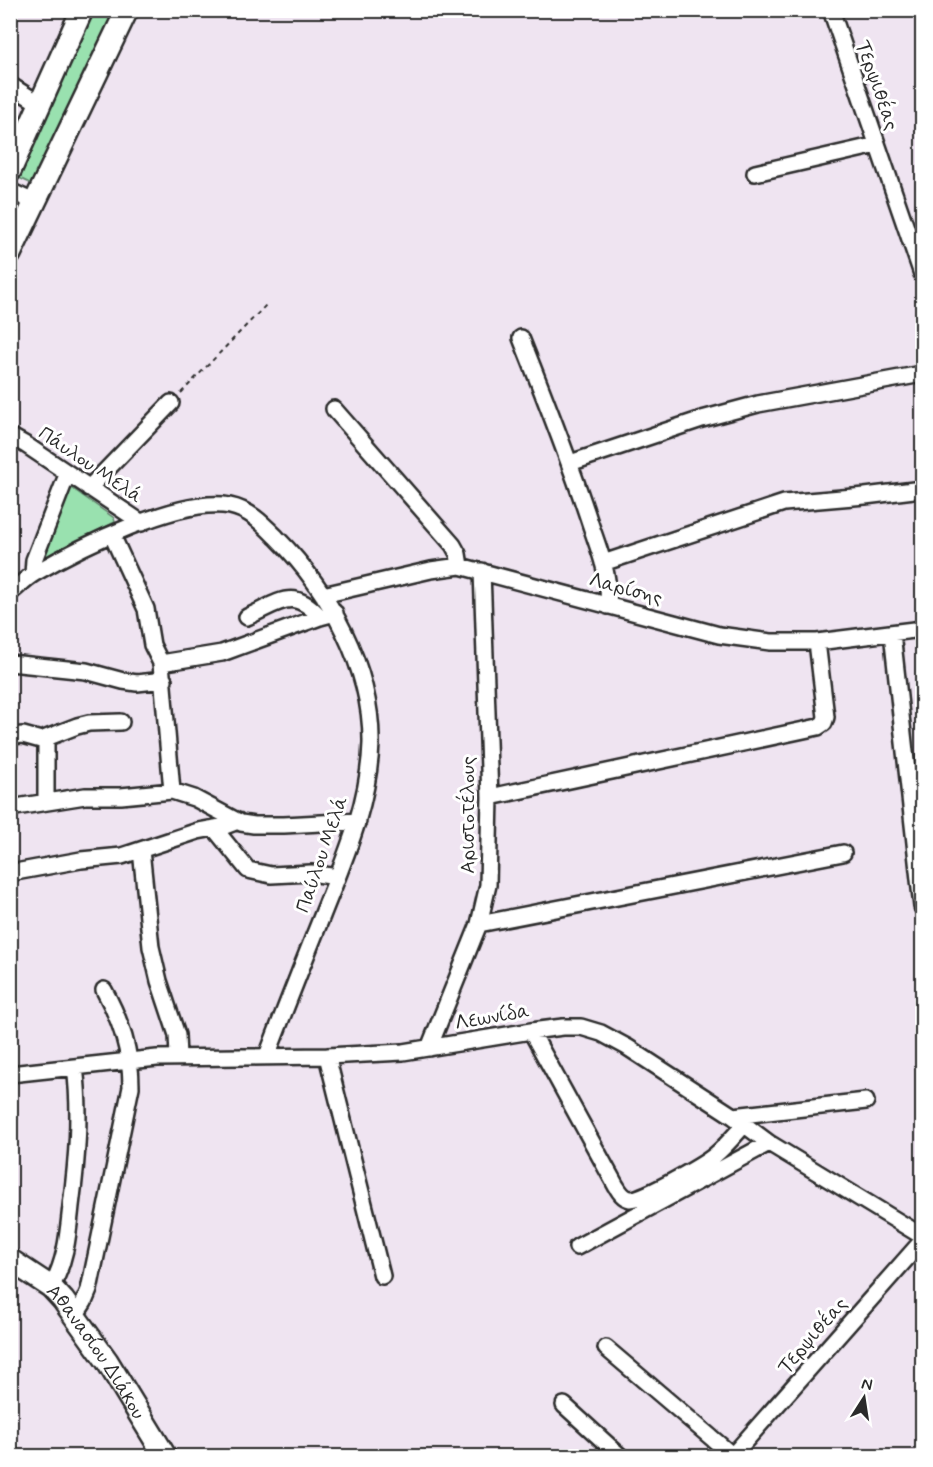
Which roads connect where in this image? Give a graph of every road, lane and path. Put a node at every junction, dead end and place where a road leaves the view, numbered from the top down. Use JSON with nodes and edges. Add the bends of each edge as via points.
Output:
{"nodes":[{"id":1,"x":82,"y":10,"type":"edge"},
{"id":2,"x":127,"y":10,"type":"edge"},
{"id":3,"x":831,"y":10,"type":"edge"},
{"id":4,"x":10,"y":85,"type":"edge"},
{"id":5,"x":40,"y":104,"type":"junction"},
{"id":6,"x":877,"y":145,"type":"junction"},
{"id":7,"x":10,"y":171,"type":"edge"},
{"id":8,"x":755,"y":173,"type":"dead end"},
{"id":9,"x":10,"y":191,"type":"edge"},
{"id":10,"x":34,"y":202,"type":"junction"},
{"id":11,"x":10,"y":254,"type":"edge"},
{"id":12,"x":922,"y":274,"type":"edge"},
{"id":13,"x":267,"y":304,"type":"dead end"},
{"id":14,"x":521,"y":338,"type":"dead end"},
{"id":15,"x":922,"y":374,"type":"edge"},
{"id":16,"x":171,"y":403,"type":"joint"},
{"id":17,"x":334,"y":409,"type":"dead end"},
{"id":18,"x":10,"y":436,"type":"edge"},
{"id":19,"x":570,"y":463,"type":"junction"},
{"id":20,"x":68,"y":475,"type":"junction"},
{"id":21,"x":89,"y":488,"type":"junction"},
{"id":22,"x":922,"y":489,"type":"edge"},
{"id":23,"x":141,"y":523,"type":"junction"},
{"id":24,"x":112,"y":535,"type":"junction"},
{"id":25,"x":603,"y":563,"type":"junction"},
{"id":26,"x":460,"y":566,"type":"junction"},
{"id":27,"x":482,"y":571,"type":"junction"},
{"id":28,"x":33,"y":574,"type":"junction"},
{"id":29,"x":10,"y":593,"type":"edge"},
{"id":30,"x":324,"y":595,"type":"junction"},
{"id":31,"x":608,"y":606,"type":"junction"},
{"id":32,"x":335,"y":613,"type":"junction"},
{"id":33,"x":247,"y":617,"type":"dead end"},
{"id":34,"x":320,"y":617,"type":"junction"},
{"id":35,"x":922,"y":629,"type":"edge"},
{"id":36,"x":892,"y":633,"type":"junction"},
{"id":37,"x":817,"y":642,"type":"junction"},
{"id":38,"x":10,"y":663,"type":"edge"},
{"id":39,"x":162,"y":663,"type":"junction"},
{"id":40,"x":164,"y":680,"type":"junction"},
{"id":41,"x":121,"y":722,"type":"dead end"},
{"id":42,"x":10,"y":736,"type":"edge"},
{"id":43,"x":46,"y":738,"type":"junction"},
{"id":44,"x":172,"y":791,"type":"junction"},
{"id":45,"x":490,"y":797,"type":"junction"},
{"id":46,"x":46,"y":802,"type":"junction"},
{"id":47,"x":10,"y":808,"type":"edge"},
{"id":48,"x":238,"y":821,"type":"junction"},
{"id":49,"x":358,"y":821,"type":"junction"},
{"id":50,"x":214,"y":828,"type":"junction"},
{"id":51,"x":141,"y":850,"type":"junction"},
{"id":52,"x":843,"y":854,"type":"dead end"},
{"id":53,"x":10,"y":873,"type":"edge"},
{"id":54,"x":338,"y":877,"type":"junction"},
{"id":55,"x":922,"y":907,"type":"edge"},
{"id":56,"x":479,"y":924,"type":"junction"},
{"id":57,"x":104,"y":990,"type":"dead end"},
{"id":58,"x":531,"y":1031,"type":"junction"},
{"id":59,"x":429,"y":1048,"type":"junction"},
{"id":60,"x":267,"y":1056,"type":"junction"},
{"id":61,"x":327,"y":1056,"type":"junction"},
{"id":62,"x":178,"y":1057,"type":"junction"},
{"id":63,"x":129,"y":1060,"type":"junction"},
{"id":64,"x":75,"y":1067,"type":"junction"},
{"id":65,"x":10,"y":1074,"type":"edge"},
{"id":66,"x":867,"y":1101,"type":"dead end"},
{"id":67,"x":739,"y":1121,"type":"junction"},
{"id":68,"x":769,"y":1143,"type":"junction"},
{"id":69,"x":922,"y":1238,"type":"edge"},
{"id":70,"x":577,"y":1247,"type":"dead end"},
{"id":71,"x":10,"y":1260,"type":"edge"},
{"id":72,"x":382,"y":1276,"type":"dead end"},
{"id":73,"x":51,"y":1287,"type":"junction"},
{"id":74,"x":75,"y":1316,"type":"junction"},
{"id":75,"x":606,"y":1347,"type":"dead end"},
{"id":76,"x":564,"y":1405,"type":"dead end"},
{"id":77,"x":165,"y":1456,"type":"edge"},
{"id":78,"x":620,"y":1456,"type":"edge"},
{"id":79,"x":732,"y":1456,"type":"edge"}],
"edges":[{"from":1,"to":5,"type":"street"},
{"from":2,"to":10,"type":"street"},
{"from":3,"to":6,"type":"street","name":"Τερψιθέας"},
{"from":4,"to":5,"type":"street"},
{"from":5,"to":7,"type":"street"},
{"from":6,"to":8,"type":"street"},
{"from":6,"to":12,"type":"street","name":"Τερψιθέας"},
{"from":9,"to":10,"type":"street"},
{"from":10,"to":11,"type":"street"},
{"from":13,"to":16,"type":"path"},
{"from":14,"to":19,"type":"street"},
{"from":15,"to":19,"type":"street","via":[[758,404]]},
{"from":16,"to":21,"type":"street"},
{"from":17,"to":26,"type":"street","via":[[453,546]]},
{"from":18,"to":20,"type":"street","name":"Πάυλου Μελά"},
{"from":19,"to":25,"type":"street"},
{"from":20,"to":21,"type":"street","name":"Πάυλου Μελά"},
{"from":20,"to":28,"type":"street","via":[[37,552]]},
{"from":21,"to":23,"type":"street","name":"Πάυλου Μελά"},
{"from":22,"to":25,"type":"street","via":[[784,503]]},
{"from":23,"to":24,"type":"street"},
{"from":23,"to":30,"type":"street","name":"Πάυλου Μελά","via":[[214,504],[246,511],[286,547]]},
{"from":24,"to":28,"type":"street"},
{"from":24,"to":39,"type":"street","via":[[146,609],[152,645]]},
{"from":25,"to":31,"type":"street","via":[[609,588]]},
{"from":26,"to":27,"type":"street","name":"Λαρίσης"},
{"from":26,"to":30,"type":"street","name":"Λαρίσης"},
{"from":27,"to":31,"type":"street","name":"Λαρίσης"},
{"from":27,"to":45,"type":"street","name":"Αριστοτέλους"},
{"from":28,"to":29,"type":"street"},
{"from":30,"to":32,"type":"street","name":"Παύλου Μελά"},
{"from":31,"to":37,"type":"street","name":"Λαρίσης","via":[[719,635],[771,642]]},
{"from":32,"to":34,"type":"street"},
{"from":32,"to":49,"type":"street","name":"Παύλου Μελά","via":[[352,651],[368,711],[371,742]]},
{"from":33,"to":34,"type":"street","via":[[292,598],[303,601]]},
{"from":34,"to":39,"type":"street","via":[[222,653]]},
{"from":35,"to":36,"type":"street","name":"Λαρίσης"},
{"from":36,"to":37,"type":"street","name":"Λαρίσης"},
{"from":36,"to":55,"type":"street"},
{"from":37,"to":45,"type":"street","via":[[826,717],[818,727]]},
{"from":38,"to":40,"type":"street","via":[[86,671],[123,681]]},
{"from":39,"to":40,"type":"street"},
{"from":40,"to":44,"type":"street"},
{"from":41,"to":43,"type":"street","via":[[89,723]]},
{"from":42,"to":43,"type":"street"},
{"from":43,"to":46,"type":"street"},
{"from":44,"to":46,"type":"street"},
{"from":44,"to":48,"type":"street"},
{"from":45,"to":56,"type":"street","name":"Αριστοτέλους","via":[[490,869]]},
{"from":46,"to":47,"type":"street"},
{"from":48,"to":49,"type":"street","via":[[254,825]]},
{"from":48,"to":50,"type":"street"},
{"from":49,"to":54,"type":"street","name":"Παύλου Μελά"},
{"from":50,"to":51,"type":"street"},
{"from":50,"to":54,"type":"street","via":[[248,870],[271,875],[311,873]]},
{"from":51,"to":53,"type":"street"},
{"from":51,"to":62,"type":"street","via":[[151,947],[175,1028]]},
{"from":52,"to":56,"type":"street"},
{"from":54,"to":60,"type":"street","name":"Παύλου Μελά"},
{"from":56,"to":59,"type":"street","name":"Αριστοτέλους"},
{"from":57,"to":63,"type":"street","via":[[122,1026]]},
{"from":58,"to":59,"type":"street","name":"Λεωνίδα"},
{"from":58,"to":67,"type":"street","name":"Λεωνίδα","via":[[573,1026],[601,1033]]},
{"from":58,"to":67,"type":"street","via":[[616,1186],[629,1199],[653,1191],[712,1157]]},
{"from":59,"to":61,"type":"street","name":"Λεωνίδα"},
{"from":60,"to":61,"type":"street","name":"Λεωνίδα"},
{"from":60,"to":62,"type":"street","name":"Λεωνίδα"},
{"from":61,"to":72,"type":"street"},
{"from":62,"to":63,"type":"street","name":"Λεωνίδα"},
{"from":63,"to":64,"type":"street","name":"Λεωνίδα"},
{"from":63,"to":74,"type":"street","via":[[129,1103],[89,1290]]},
{"from":64,"to":65,"type":"street","name":"Λεωνίδα"},
{"from":64,"to":73,"type":"street","via":[[79,1111],[73,1192],[63,1263]]},
{"from":66,"to":67,"type":"street"},
{"from":67,"to":68,"type":"street","name":"Λεωνίδα"},
{"from":68,"to":69,"type":"street","name":"Λεωνίδα"},
{"from":68,"to":70,"type":"street"},
{"from":69,"to":79,"type":"street","name":"Τερψιθέας"},
{"from":71,"to":73,"type":"street","name":"Αθανασίου Διάκου"},
{"from":73,"to":74,"type":"street","name":"Αθανασίου Διάκου"},
{"from":74,"to":77,"type":"street","name":"Αθανασίου Διάκου","via":[[107,1360]]},
{"from":75,"to":79,"type":"street"},
{"from":76,"to":78,"type":"street"}]}
